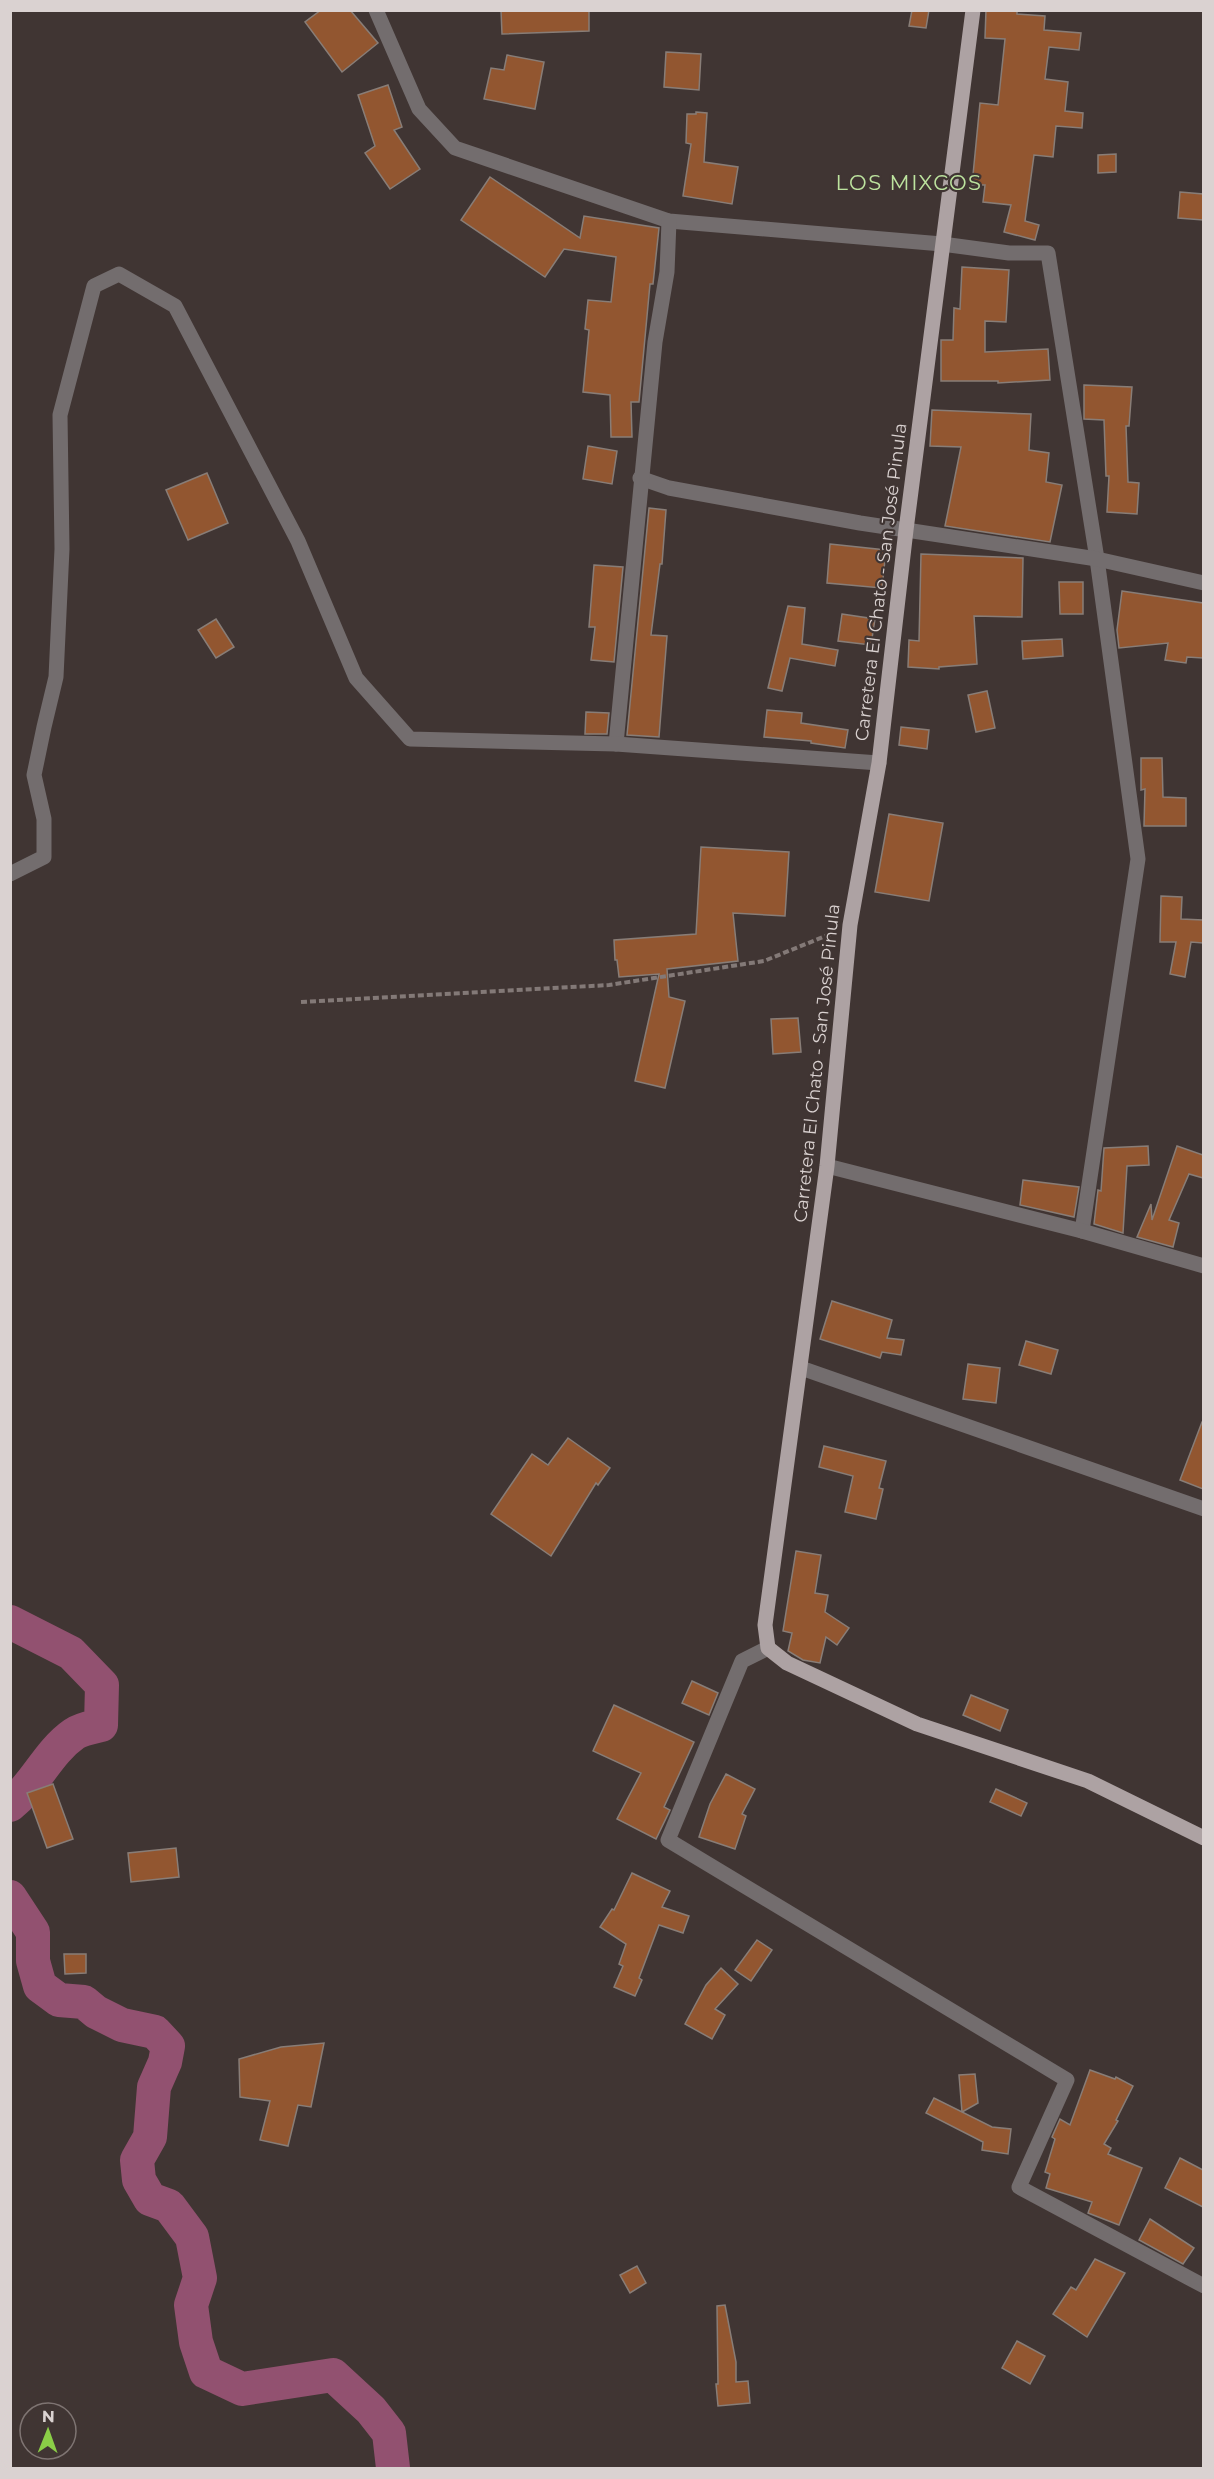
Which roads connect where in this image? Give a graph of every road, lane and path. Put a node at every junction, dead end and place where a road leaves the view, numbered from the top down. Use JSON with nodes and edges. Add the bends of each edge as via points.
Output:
{"nodes":[{"id":1,"x":376,"y":10,"type":"edge"},
{"id":2,"x":973,"y":10,"type":"edge"},
{"id":3,"x":669,"y":221,"type":"junction"},
{"id":4,"x":942,"y":244,"type":"junction"},
{"id":5,"x":640,"y":478,"type":"junction"},
{"id":6,"x":906,"y":530,"type":"junction"},
{"id":7,"x":1097,"y":559,"type":"junction"},
{"id":8,"x":1203,"y":583,"type":"edge"},
{"id":9,"x":616,"y":744,"type":"junction"},
{"id":10,"x":879,"y":763,"type":"junction"},
{"id":11,"x":10,"y":874,"type":"edge"},
{"id":12,"x":850,"y":925,"type":"junction"},
{"id":13,"x":301,"y":1002,"type":"dead end"},
{"id":14,"x":827,"y":1166,"type":"junction"},
{"id":15,"x":1082,"y":1231,"type":"junction"},
{"id":16,"x":1203,"y":1266,"type":"edge"},
{"id":17,"x":801,"y":1368,"type":"junction"},
{"id":18,"x":1203,"y":1509,"type":"edge"},
{"id":19,"x":768,"y":1648,"type":"junction"},
{"id":20,"x":1203,"y":1838,"type":"edge"},
{"id":21,"x":1203,"y":2286,"type":"edge"}],
"edges":[{"from":1,"to":3,"type":"street","via":[[419,109],[455,148]]},
{"from":2,"to":4,"type":"main road","name":"Carretera El Chato - San José Pinula"},
{"from":3,"to":4,"type":"street"},
{"from":3,"to":5,"type":"street","via":[[667,272]]},
{"from":4,"to":6,"type":"main road","name":"Carretera El Chato - San José Pinula"},
{"from":4,"to":7,"type":"street","via":[[1009,253],[1048,253]]},
{"from":5,"to":6,"type":"street","via":[[669,488]]},
{"from":5,"to":9,"type":"street"},
{"from":6,"to":7,"type":"street"},
{"from":6,"to":10,"type":"main road","name":"Carretera El Chato - San José Pinula"},
{"from":7,"to":8,"type":"street"},
{"from":7,"to":15,"type":"street","via":[[1138,859]]},
{"from":9,"to":10,"type":"street"},
{"from":9,"to":11,"type":"street","via":[[410,739],[356,678],[298,541],[175,306],[119,274],[94,286],[60,415],[62,549],[56,677],[34,775],[44,819],[44,857]]},
{"from":10,"to":12,"type":"main road","name":"Carretera El Chato - San José Pinula"},
{"from":12,"to":13,"type":"path","via":[[764,961],[674,976],[609,985]]},
{"from":12,"to":14,"type":"main road","name":"Carretera El Chato - San José Pinula"},
{"from":14,"to":15,"type":"street"},
{"from":14,"to":17,"type":"main road","name":"Carretera El Chato - San José Pinula"},
{"from":15,"to":16,"type":"street"},
{"from":17,"to":18,"type":"street"},
{"from":17,"to":19,"type":"main road","name":"Carretera El Chato - San José Pinula","via":[[765,1625]]},
{"from":19,"to":20,"type":"main road","via":[[787,1663],[917,1724],[1088,1781]]},
{"from":19,"to":21,"type":"street","via":[[742,1661],[668,1840],[1067,2079],[1019,2187]]}]}
